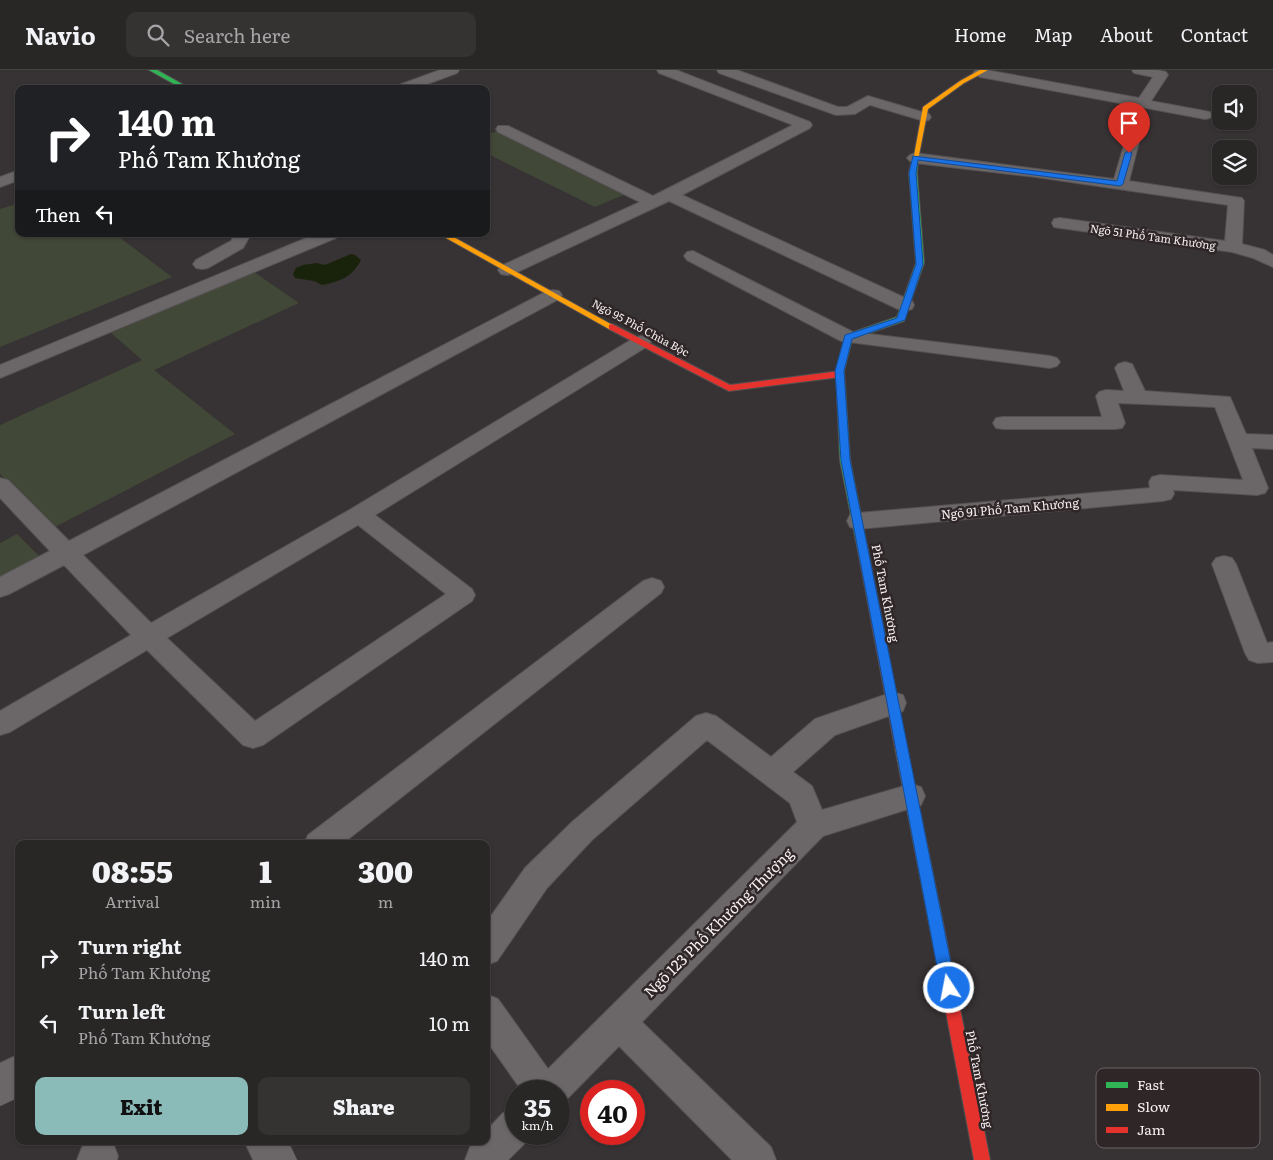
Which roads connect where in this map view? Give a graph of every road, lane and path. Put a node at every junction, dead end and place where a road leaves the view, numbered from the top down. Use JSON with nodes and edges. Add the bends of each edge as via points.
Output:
{"nodes":[{"id":1,"x":152,"y":70,"type":"edge"},
{"id":2,"x":452,"y":70,"type":"edge"},
{"id":3,"x":664,"y":70,"type":"edge"},
{"id":4,"x":724,"y":70,"type":"edge"},
{"id":5,"x":1139,"y":70,"type":"edge"},
{"id":6,"x":983,"y":71,"type":"edge"},
{"id":7,"x":180,"y":85,"type":"edge"},
{"id":8,"x":413,"y":85,"type":"edge"},
{"id":9,"x":1143,"y":103,"type":"junction"},
{"id":10,"x":1205,"y":115,"type":"dead end"},
{"id":11,"x":924,"y":117,"type":"junction"},
{"id":12,"x":503,"y":129,"type":"dead end"},
{"id":13,"x":1134,"y":138,"type":"dead end"},
{"id":14,"x":915,"y":158,"type":"junction"},
{"id":15,"x":15,"y":176,"type":"edge"},
{"id":16,"x":0,"y":182,"type":"edge"},
{"id":17,"x":1120,"y":184,"type":"junction"},
{"id":18,"x":669,"y":195,"type":"junction"},
{"id":19,"x":652,"y":202,"type":"junction"},
{"id":20,"x":1060,"y":223,"type":"dead end"},
{"id":21,"x":241,"y":237,"type":"edge"},
{"id":22,"x":323,"y":237,"type":"edge"},
{"id":23,"x":449,"y":237,"type":"edge"},
{"id":24,"x":1233,"y":247,"type":"junction"},
{"id":25,"x":693,"y":256,"type":"dead end"},
{"id":26,"x":1273,"y":262,"type":"edge"},
{"id":27,"x":202,"y":264,"type":"dead end"},
{"id":28,"x":507,"y":270,"type":"junction"},
{"id":29,"x":553,"y":295,"type":"junction"},
{"id":30,"x":905,"y":305,"type":"junction"},
{"id":31,"x":848,"y":337,"type":"junction"},
{"id":32,"x":640,"y":342,"type":"junction"},
{"id":33,"x":1050,"y":362,"type":"dead end"},
{"id":34,"x":1125,"y":368,"type":"dead end"},
{"id":35,"x":0,"y":372,"type":"edge"},
{"id":36,"x":840,"y":374,"type":"junction"},
{"id":37,"x":1137,"y":397,"type":"junction"},
{"id":38,"x":1003,"y":423,"type":"dead end"},
{"id":39,"x":1236,"y":440,"type":"junction"},
{"id":40,"x":1273,"y":442,"type":"edge"},
{"id":41,"x":0,"y":486,"type":"edge"},
{"id":42,"x":359,"y":514,"type":"junction"},
{"id":43,"x":858,"y":521,"type":"junction"},
{"id":44,"x":66,"y":552,"type":"junction"},
{"id":45,"x":1224,"y":564,"type":"dead end"},
{"id":46,"x":652,"y":587,"type":"dead end"},
{"id":47,"x":0,"y":588,"type":"edge"},
{"id":48,"x":148,"y":636,"type":"junction"},
{"id":49,"x":1273,"y":652,"type":"edge"},
{"id":50,"x":894,"y":703,"type":"junction"},
{"id":51,"x":0,"y":724,"type":"edge"},
{"id":52,"x":772,"y":773,"type":"junction"},
{"id":53,"x":911,"y":796,"type":"junction"},
{"id":54,"x":813,"y":826,"type":"junction"},
{"id":55,"x":324,"y":840,"type":"edge"},
{"id":56,"x":490,"y":944,"type":"edge"},
{"id":57,"x":490,"y":1016,"type":"edge"},
{"id":58,"x":618,"y":1022,"type":"junction"},
{"id":59,"x":15,"y":1076,"type":"edge"},
{"id":60,"x":535,"y":1080,"type":"edge"},
{"id":61,"x":562,"y":1080,"type":"edge"},
{"id":62,"x":0,"y":1087,"type":"edge"},
{"id":63,"x":505,"y":1137,"type":"edge"},
{"id":64,"x":267,"y":1145,"type":"edge"},
{"id":65,"x":277,"y":1160,"type":"edge"},
{"id":66,"x":483,"y":1160,"type":"edge"},
{"id":67,"x":758,"y":1160,"type":"edge"},
{"id":68,"x":982,"y":1160,"type":"edge"}],
"edges":[{"from":1,"to":7,"type":"street"},
{"from":2,"to":8,"type":"lane"},
{"from":3,"to":18,"type":"lane","via":[[805,125]]},
{"from":4,"to":11,"type":"lane","via":[[830,110],[850,111],[868,100]]},
{"from":5,"to":9,"type":"lane","via":[[1161,75]]},
{"from":6,"to":9,"type":"lane"},
{"from":6,"to":11,"type":"street","via":[[925,108]]},
{"from":9,"to":10,"type":"lane"},
{"from":11,"to":14,"type":"street"},
{"from":12,"to":19,"type":"lane"},
{"from":13,"to":17,"type":"lane"},
{"from":14,"to":17,"type":"lane","name":"Ngõ 51 Phố Tam Khương"},
{"from":14,"to":30,"type":"street","via":[[912,173],[920,264]]},
{"from":15,"to":16,"type":"lane"},
{"from":17,"to":24,"type":"lane","name":"Ngõ 51 Phố Tam Khương","via":[[1236,201]]},
{"from":18,"to":19,"type":"lane"},
{"from":18,"to":30,"type":"lane"},
{"from":19,"to":28,"type":"lane"},
{"from":20,"to":24,"type":"lane","name":"Ngõ 51 Phố Tam Khương"},
{"from":21,"to":27,"type":"lane","via":[[237,244]]},
{"from":22,"to":35,"type":"lane"},
{"from":23,"to":28,"type":"street","name":"Ngõ 95 Phố Chùa Bộc"},
{"from":24,"to":26,"type":"lane","via":[[1259,254]]},
{"from":25,"to":31,"type":"lane"},
{"from":28,"to":29,"type":"street","name":"Ngõ 95 Phố Chùa Bộc"},
{"from":29,"to":32,"type":"street","name":"Ngõ 95 Phố Chùa Bộc"},
{"from":29,"to":44,"type":"lane"},
{"from":30,"to":31,"type":"street","via":[[901,320]]},
{"from":31,"to":33,"type":"lane"},
{"from":31,"to":36,"type":"street","name":"Phố Tam Khương"},
{"from":32,"to":36,"type":"street","name":"Ngõ 95 Phố Chùa Bộc","via":[[729,388]]},
{"from":32,"to":42,"type":"lane"},
{"from":34,"to":37,"type":"lane"},
{"from":36,"to":43,"type":"street","name":"Phố Tam Khương","via":[[846,460]]},
{"from":37,"to":38,"type":"lane","via":[[1106,396],[1115,423]]},
{"from":37,"to":39,"type":"lane","via":[[1223,401]]},
{"from":39,"to":40,"type":"lane"},
{"from":39,"to":43,"type":"lane","name":"Ngõ 91 Phố Tam Khương","via":[[1256,488],[1160,482],[1163,494]]},
{"from":41,"to":44,"type":"lane"},
{"from":42,"to":48,"type":"lane"},
{"from":42,"to":48,"type":"lane","via":[[463,595],[253,737]]},
{"from":43,"to":50,"type":"street","name":"Phố Tam Khương"},
{"from":44,"to":47,"type":"lane"},
{"from":44,"to":48,"type":"lane"},
{"from":45,"to":49,"type":"lane","via":[[1258,653]]},
{"from":46,"to":55,"type":"lane"},
{"from":48,"to":51,"type":"lane"},
{"from":50,"to":52,"type":"lane","via":[[825,727]]},
{"from":50,"to":53,"type":"street","name":"Phố Tam Khương"},
{"from":52,"to":54,"type":"lane","via":[[802,795]]},
{"from":52,"to":56,"type":"lane","via":[[706,724],[582,831],[536,878]]},
{"from":53,"to":54,"type":"lane","name":"Ngõ 123 Phố Khương Thượng"},
{"from":53,"to":68,"type":"street","name":"Phố Tam Khương"},
{"from":54,"to":58,"type":"lane","name":"Ngõ 123 Phố Khương Thượng"},
{"from":57,"to":60,"type":"lane"},
{"from":58,"to":61,"type":"lane","name":"Ngõ 123 Phố Khương Thượng"},
{"from":58,"to":67,"type":"lane"},
{"from":59,"to":62,"type":"street"},
{"from":63,"to":66,"type":"lane"},
{"from":64,"to":65,"type":"street"}]}
